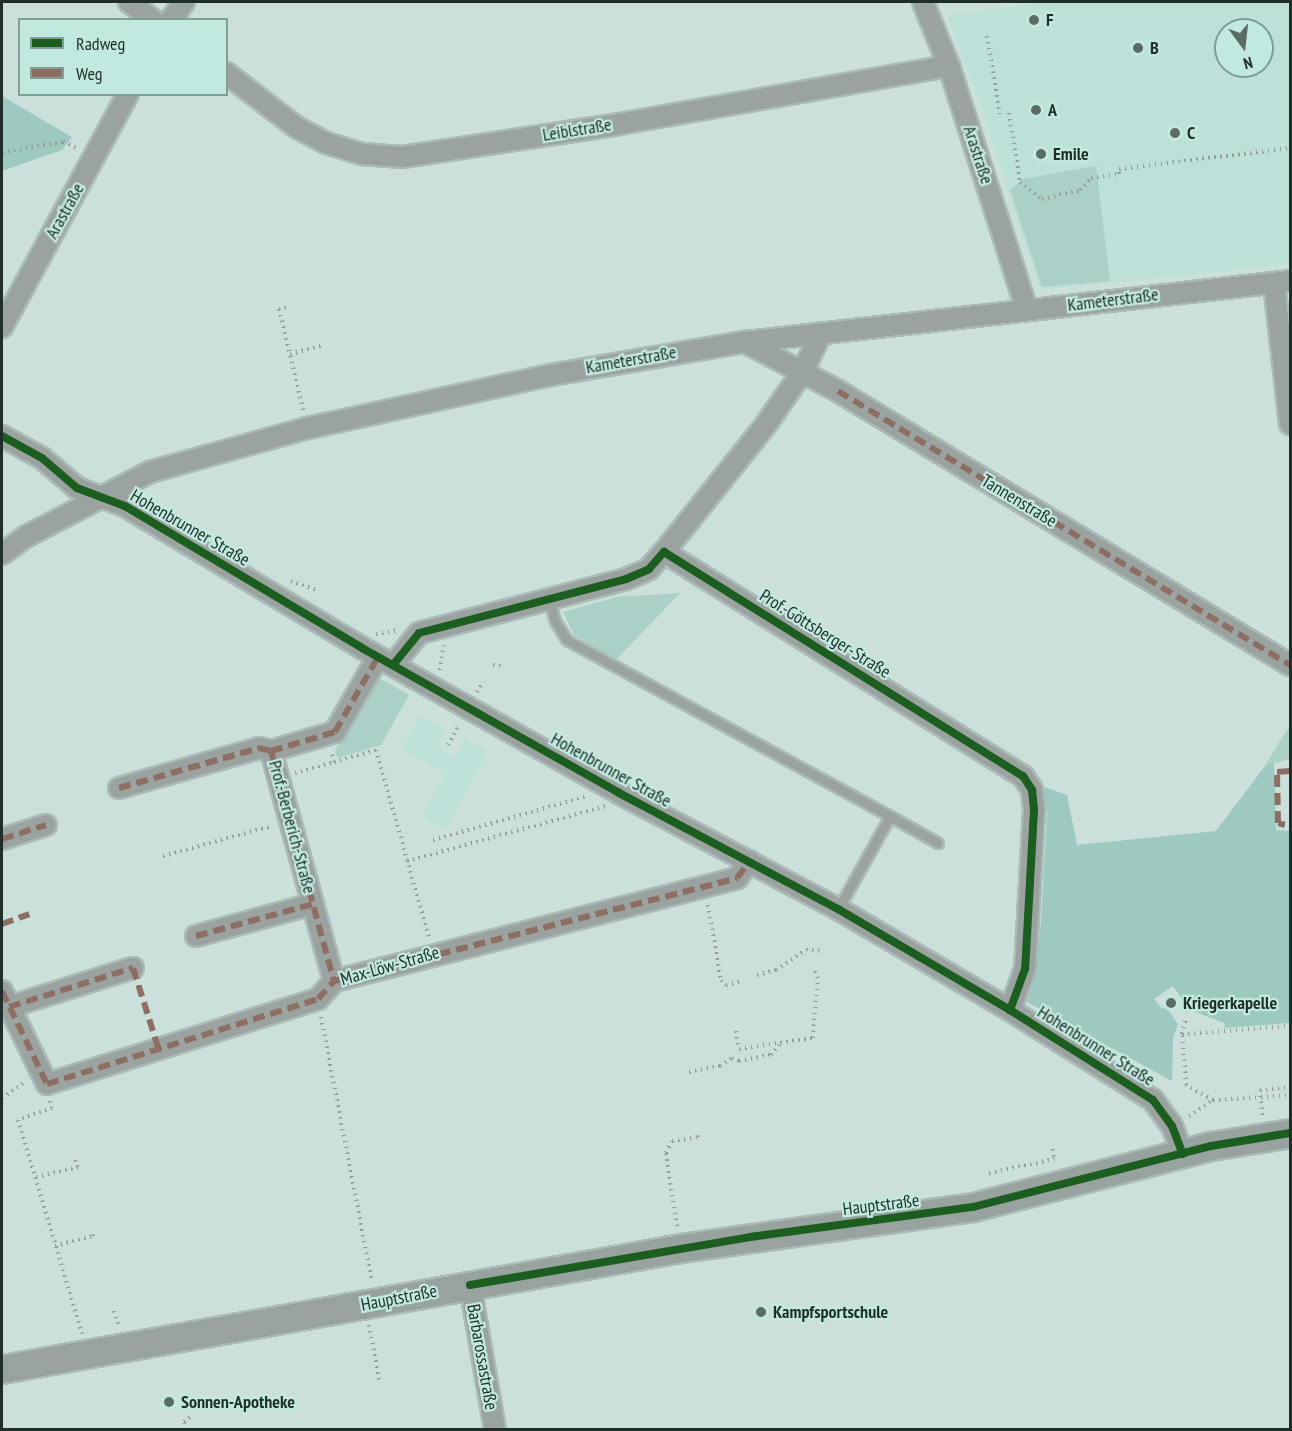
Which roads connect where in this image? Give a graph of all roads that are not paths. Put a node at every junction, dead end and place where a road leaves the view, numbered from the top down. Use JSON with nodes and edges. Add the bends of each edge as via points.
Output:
{"nodes":[{"id":1,"x":129,"y":2,"type":"edge"},
{"id":2,"x":184,"y":2,"type":"edge"},
{"id":3,"x":923,"y":2,"type":"edge"},
{"id":4,"x":150,"y":18,"type":"edge"},
{"id":5,"x":172,"y":18,"type":"edge"},
{"id":6,"x":949,"y":66,"type":"junction"},
{"id":7,"x":228,"y":75,"type":"edge"},
{"id":8,"x":127,"y":96,"type":"edge"},
{"id":9,"x":1282,"y":282,"type":"edge"},
{"id":10,"x":1027,"y":310,"type":"junction"},
{"id":11,"x":2,"y":327,"type":"edge"},
{"id":12,"x":821,"y":333,"type":"junction"},
{"id":13,"x":745,"y":342,"type":"junction"},
{"id":14,"x":803,"y":371,"type":"junction"},
{"id":15,"x":1290,"y":424,"type":"edge"},
{"id":16,"x":2,"y":436,"type":"edge"},
{"id":17,"x":101,"y":498,"type":"junction"},
{"id":18,"x":664,"y":552,"type":"junction"},
{"id":19,"x":2,"y":554,"type":"edge"},
{"id":20,"x":549,"y":599,"type":"junction"},
{"id":21,"x":378,"y":657,"type":"junction"},
{"id":22,"x":1290,"y":665,"type":"edge"},
{"id":23,"x":271,"y":751,"type":"junction"},
{"id":24,"x":119,"y":788,"type":"dead end"},
{"id":25,"x":890,"y":816,"type":"junction"},
{"id":26,"x":46,"y":825,"type":"dead end"},
{"id":27,"x":2,"y":839,"type":"edge"},
{"id":28,"x":938,"y":843,"type":"dead end"},
{"id":29,"x":750,"y":861,"type":"junction"},
{"id":30,"x":313,"y":904,"type":"junction"},
{"id":31,"x":838,"y":909,"type":"junction"},
{"id":32,"x":196,"y":936,"type":"dead end"},
{"id":33,"x":133,"y":968,"type":"dead end"},
{"id":34,"x":334,"y":981,"type":"junction"},
{"id":35,"x":5,"y":999,"type":"edge"},
{"id":36,"x":1010,"y":1010,"type":"junction"},
{"id":37,"x":1290,"y":1133,"type":"edge"},
{"id":38,"x":1183,"y":1154,"type":"junction"},
{"id":39,"x":470,"y":1285,"type":"junction"},
{"id":40,"x":2,"y":1369,"type":"edge"},
{"id":41,"x":495,"y":1430,"type":"edge"}],
"edges":[{"from":1,"to":4,"type":"street"},
{"from":2,"to":5,"type":"street"},
{"from":3,"to":6,"type":"street","name":"Arastraße"},
{"from":6,"to":7,"type":"street","name":"Leiblstraße","via":[[619,124],[402,157],[362,154],[326,143],[296,127]]},
{"from":6,"to":10,"type":"street","name":"Arastraße"},
{"from":8,"to":11,"type":"street","name":"Arastraße"},
{"from":9,"to":10,"type":"street","name":"Kameterstraße"},
{"from":9,"to":15,"type":"street"},
{"from":10,"to":12,"type":"street","name":"Kameterstraße"},
{"from":12,"to":13,"type":"street","name":"Kameterstraße"},
{"from":12,"to":14,"type":"street"},
{"from":13,"to":14,"type":"street","name":"Tannenstraße"},
{"from":13,"to":17,"type":"street","name":"Kameterstraße","via":[[594,366],[308,428],[150,472]]},
{"from":14,"to":18,"type":"street"},
{"from":14,"to":22,"type":"street","name":"Tannenstraße"},
{"from":16,"to":17,"type":"street","name":"Hohenbrunner Straße","via":[[42,458],[77,489]]},
{"from":17,"to":19,"type":"street","name":"Kameterstraße","via":[[27,536]]},
{"from":17,"to":21,"type":"street","name":"Hohenbrunner Straße","via":[[125,506]]},
{"from":18,"to":20,"type":"street","via":[[649,569],[626,579]]},
{"from":18,"to":36,"type":"street","name":"Prof.-Göttsberger-Straße","via":[[1023,776],[1032,790],[1034,810],[1028,924],[1025,969]]},
{"from":20,"to":21,"type":"street","via":[[419,633]]},
{"from":20,"to":25,"type":"lane","via":[[555,621],[567,640]]},
{"from":21,"to":23,"type":"street","name":"Prof.-Berberich-Straße","via":[[335,732]]},
{"from":21,"to":29,"type":"street","name":"Hohenbrunner Straße","via":[[619,793]]},
{"from":23,"to":24,"type":"street","name":"Prof.-Berberich-Straße","via":[[259,748]]},
{"from":23,"to":30,"type":"street","name":"Prof.-Berberich-Straße"},
{"from":25,"to":28,"type":"lane"},
{"from":25,"to":31,"type":"lane"},
{"from":26,"to":27,"type":"street"},
{"from":29,"to":31,"type":"street","name":"Hohenbrunner Straße"},
{"from":29,"to":34,"type":"street","name":"Max-Löw-Straße","via":[[737,878],[433,952]]},
{"from":30,"to":32,"type":"street","name":"Prof.-Berberich-Straße"},
{"from":30,"to":34,"type":"street","name":"Prof.-Berberich-Straße"},
{"from":31,"to":36,"type":"street","name":"Hohenbrunner Straße"},
{"from":33,"to":35,"type":"street"},
{"from":34,"to":35,"type":"street","name":"Max-Löw-Straße","via":[[318,999],[47,1084]]},
{"from":36,"to":38,"type":"street","name":"Hohenbrunner Straße","via":[[1153,1100],[1172,1126]]},
{"from":37,"to":38,"type":"street","name":"Hauptstraße","via":[[1238,1140]]},
{"from":38,"to":39,"type":"street","name":"Hauptstraße","via":[[973,1207],[750,1237]]},
{"from":39,"to":40,"type":"street","name":"Hauptstraße"},
{"from":39,"to":41,"type":"street","name":"Barbarossastraße"}]}
